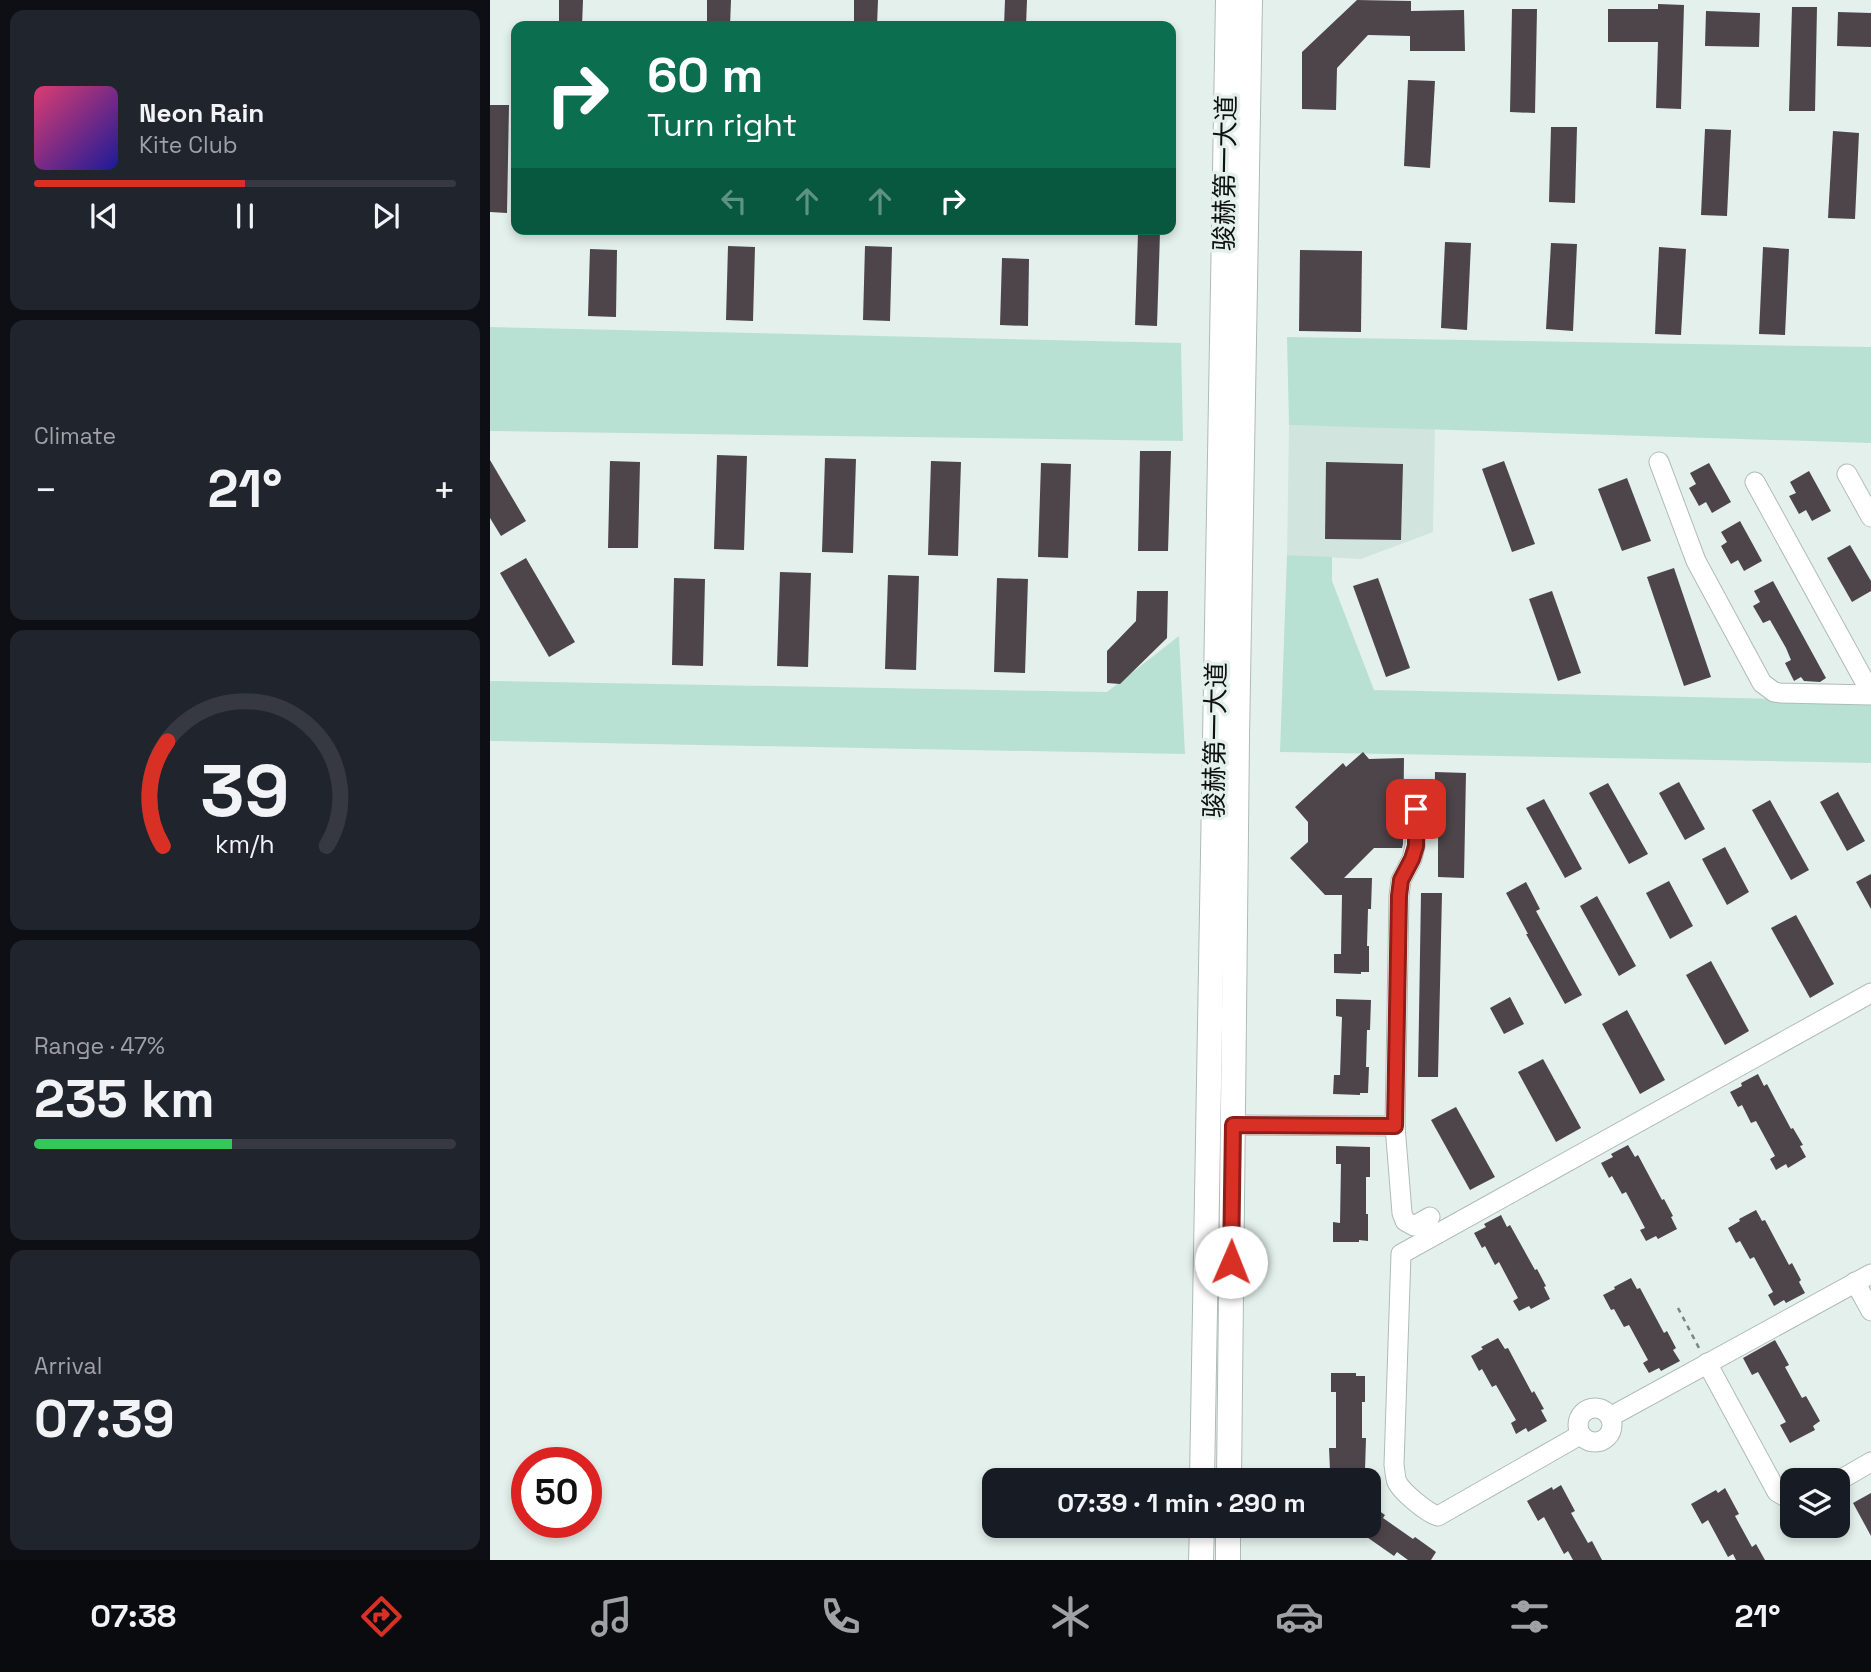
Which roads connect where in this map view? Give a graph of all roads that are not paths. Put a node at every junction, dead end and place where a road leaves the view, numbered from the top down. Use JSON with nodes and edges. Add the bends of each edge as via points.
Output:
{"nodes":[{"id":1,"x":1228,"y":0,"type":"edge"},
{"id":2,"x":1250,"y":0,"type":"edge"},
{"id":3,"x":1659,"y":462,"type":"dead end"},
{"id":4,"x":1847,"y":474,"type":"dead end"},
{"id":5,"x":1755,"y":482,"type":"dead end"},
{"id":6,"x":1871,"y":517,"type":"edge"},
{"id":7,"x":1871,"y":694,"type":"edge"},
{"id":8,"x":1416,"y":809,"type":"dead end"},
{"id":9,"x":1871,"y":993,"type":"edge"},
{"id":10,"x":1233,"y":1125,"type":"junction"},
{"id":11,"x":1395,"y":1126,"type":"junction"},
{"id":12,"x":1430,"y":1217,"type":"dead end"},
{"id":13,"x":1863,"y":1278,"type":"edge"},
{"id":14,"x":1871,"y":1311,"type":"edge"},
{"id":15,"x":1707,"y":1363,"type":"junction"},
{"id":16,"x":1871,"y":1462,"type":"edge"},
{"id":17,"x":1202,"y":1468,"type":"edge"},
{"id":18,"x":1228,"y":1468,"type":"edge"},
{"id":19,"x":1850,"y":1474,"type":"edge"},
{"id":20,"x":1780,"y":1494,"type":"edge"},
{"id":21,"x":1202,"y":1538,"type":"edge"},
{"id":22,"x":1228,"y":1538,"type":"edge"},
{"id":23,"x":1201,"y":1560,"type":"edge"},
{"id":24,"x":1228,"y":1560,"type":"edge"}],
"edges":[{"from":1,"to":17,"type":"main road","name":"骏赫第一大道"},
{"from":2,"to":10,"type":"main road","name":"骏赫第一大道"},
{"from":3,"to":7,"type":"lane","via":[[1693,554],[1762,683],[1780,693]]},
{"from":4,"to":6,"type":"lane"},
{"from":5,"to":7,"type":"lane"},
{"from":8,"to":11,"type":"lane","via":[[1416,846],[1400,888]]},
{"from":9,"to":15,"type":"lane","via":[[1401,1254],[1397,1483],[1438,1516],[1580,1435],[1578,1418],[1586,1409],[1602,1408],[1610,1417]]},
{"from":10,"to":11,"type":"lane"},
{"from":10,"to":18,"type":"main road","name":"骏赫第一大道"},
{"from":11,"to":12,"type":"lane","via":[[1405,1221],[1414,1226]]},
{"from":13,"to":14,"type":"lane"},
{"from":13,"to":15,"type":"lane"},
{"from":15,"to":20,"type":"lane"},
{"from":16,"to":19,"type":"lane"},
{"from":21,"to":23,"type":"main road"},
{"from":22,"to":24,"type":"main road"}]}
